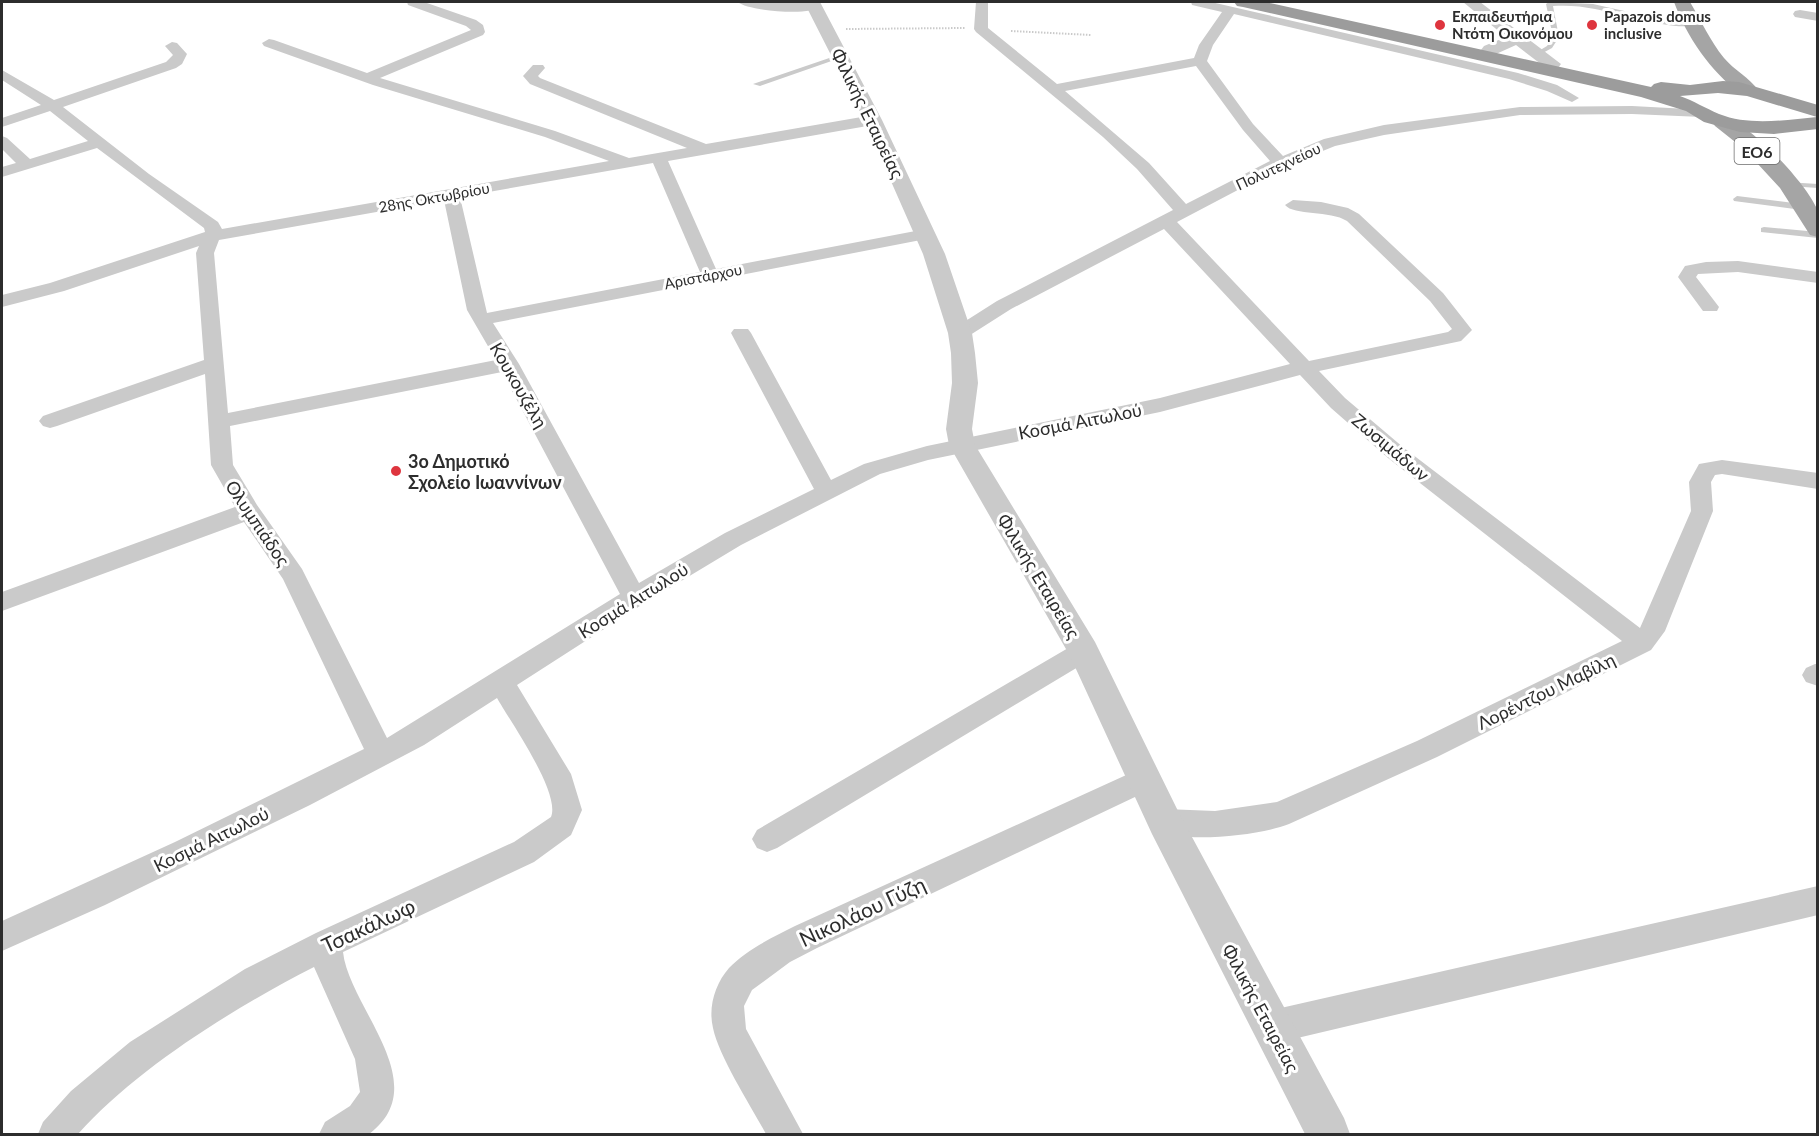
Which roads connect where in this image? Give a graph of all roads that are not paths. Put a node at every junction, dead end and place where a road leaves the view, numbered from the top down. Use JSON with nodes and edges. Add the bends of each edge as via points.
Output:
{"nodes":[{"id":1,"x":413,"y":2,"type":"edge"},
{"id":2,"x":744,"y":2,"type":"edge"},
{"id":3,"x":982,"y":2,"type":"edge"},
{"id":4,"x":1197,"y":2,"type":"edge"},
{"id":5,"x":1275,"y":2,"type":"edge"},
{"id":6,"x":1472,"y":2,"type":"edge"},
{"id":7,"x":1682,"y":2,"type":"edge"},
{"id":8,"x":1237,"y":5,"type":"edge"},
{"id":9,"x":1800,"y":15,"type":"dead end"},
{"id":10,"x":1818,"y":17,"type":"edge"},
{"id":11,"x":824,"y":24,"type":"edge"},
{"id":12,"x":1695,"y":24,"type":"junction"},
{"id":13,"x":1518,"y":38,"type":"junction"},
{"id":14,"x":269,"y":43,"type":"dead end"},
{"id":15,"x":172,"y":46,"type":"dead end"},
{"id":16,"x":1490,"y":50,"type":"junction"},
{"id":17,"x":1546,"y":59,"type":"junction"},
{"id":18,"x":1200,"y":61,"type":"junction"},
{"id":19,"x":1717,"y":65,"type":"junction"},
{"id":20,"x":538,"y":68,"type":"dead end"},
{"id":21,"x":2,"y":74,"type":"edge"},
{"id":22,"x":367,"y":78,"type":"junction"},
{"id":23,"x":757,"y":84,"type":"dead end"},
{"id":24,"x":1611,"y":84,"type":"junction"},
{"id":25,"x":1055,"y":89,"type":"junction"},
{"id":26,"x":1748,"y":90,"type":"junction"},
{"id":27,"x":1572,"y":98,"type":"junction"},
{"id":28,"x":1776,"y":100,"type":"junction"},
{"id":29,"x":1704,"y":104,"type":"junction"},
{"id":30,"x":52,"y":106,"type":"junction"},
{"id":31,"x":1520,"y":111,"type":"junction"},
{"id":32,"x":1818,"y":111,"type":"edge"},
{"id":33,"x":873,"y":120,"type":"junction"},
{"id":34,"x":2,"y":123,"type":"edge"},
{"id":35,"x":1818,"y":123,"type":"edge"},
{"id":36,"x":1780,"y":127,"type":"junction"},
{"id":37,"x":2,"y":141,"type":"edge"},
{"id":38,"x":98,"y":142,"type":"junction"},
{"id":39,"x":706,"y":149,"type":"junction"},
{"id":40,"x":658,"y":156,"type":"junction"},
{"id":41,"x":626,"y":162,"type":"junction"},
{"id":42,"x":1280,"y":162,"type":"junction"},
{"id":43,"x":26,"y":164,"type":"junction"},
{"id":44,"x":2,"y":172,"type":"edge"},
{"id":45,"x":1789,"y":184,"type":"junction"},
{"id":46,"x":1818,"y":186,"type":"edge"},
{"id":47,"x":451,"y":194,"type":"junction"},
{"id":48,"x":1737,"y":200,"type":"dead end"},
{"id":49,"x":1293,"y":205,"type":"dead end"},
{"id":50,"x":1802,"y":207,"type":"junction"},
{"id":51,"x":1175,"y":217,"type":"junction"},
{"id":52,"x":1764,"y":230,"type":"dead end"},
{"id":53,"x":1818,"y":230,"type":"edge"},
{"id":54,"x":926,"y":234,"type":"junction"},
{"id":55,"x":1818,"y":235,"type":"edge"},
{"id":56,"x":212,"y":237,"type":"junction"},
{"id":57,"x":710,"y":275,"type":"junction"},
{"id":58,"x":1818,"y":278,"type":"edge"},
{"id":59,"x":2,"y":301,"type":"edge"},
{"id":60,"x":1710,"y":307,"type":"dead end"},
{"id":61,"x":481,"y":320,"type":"junction"},
{"id":62,"x":741,"y":333,"type":"dead end"},
{"id":63,"x":960,"y":333,"type":"junction"},
{"id":64,"x":215,"y":363,"type":"junction"},
{"id":65,"x":509,"y":364,"type":"junction"},
{"id":66,"x":1304,"y":368,"type":"junction"},
{"id":67,"x":50,"y":421,"type":"dead end"},
{"id":68,"x":217,"y":422,"type":"junction"},
{"id":69,"x":962,"y":445,"type":"junction"},
{"id":70,"x":1818,"y":481,"type":"edge"},
{"id":71,"x":826,"y":491,"type":"junction"},
{"id":72,"x":249,"y":511,"type":"junction"},
{"id":73,"x":634,"y":597,"type":"junction"},
{"id":74,"x":2,"y":602,"type":"edge"},
{"id":75,"x":1642,"y":644,"type":"junction"},
{"id":76,"x":1084,"y":651,"type":"junction"},
{"id":77,"x":501,"y":682,"type":"junction"},
{"id":78,"x":381,"y":755,"type":"junction"},
{"id":79,"x":1146,"y":778,"type":"junction"},
{"id":80,"x":1165,"y":822,"type":"junction"},
{"id":81,"x":767,"y":839,"type":"dead end"},
{"id":82,"x":1818,"y":900,"type":"edge"},
{"id":83,"x":2,"y":936,"type":"edge"},
{"id":84,"x":327,"y":944,"type":"junction"},
{"id":85,"x":1272,"y":1028,"type":"junction"},
{"id":86,"x":55,"y":1134,"type":"edge"},
{"id":87,"x":337,"y":1134,"type":"edge"},
{"id":88,"x":785,"y":1134,"type":"edge"},
{"id":89,"x":1328,"y":1134,"type":"edge"}],
"edges":[{"from":1,"to":22,"type":"street","via":[[471,23],[478,32]]},
{"from":2,"to":11,"type":"street","via":[[779,7]]},
{"from":3,"to":25,"type":"street","name":"Ζωσιμάδων","via":[[981,29]]},
{"from":4,"to":8,"type":"street"},
{"from":5,"to":16,"type":"highway"},
{"from":6,"to":13,"type":"street"},
{"from":7,"to":12,"type":"main road"},
{"from":8,"to":18,"type":"street","via":[[1206,45]]},
{"from":8,"to":24,"type":"highway"},
{"from":8,"to":27,"type":"street","via":[[1513,76]]},
{"from":9,"to":10,"type":"street"},
{"from":11,"to":23,"type":"lane"},
{"from":11,"to":33,"type":"street","name":"Φιλικής Εταιρείας"},
{"from":12,"to":17,"type":"lane","via":[[1571,3],[1549,4],[1556,37]]},
{"from":12,"to":19,"type":"main road"},
{"from":13,"to":16,"type":"street"},
{"from":13,"to":17,"type":"street"},
{"from":14,"to":22,"type":"street"},
{"from":15,"to":30,"type":"street","via":[[180,54],[171,65]]},
{"from":16,"to":17,"type":"highway"},
{"from":17,"to":29,"type":"highway"},
{"from":18,"to":25,"type":"street"},
{"from":18,"to":42,"type":"street","via":[[1248,127]]},
{"from":19,"to":26,"type":"main road"},
{"from":19,"to":29,"type":"main road"},
{"from":20,"to":39,"type":"street","via":[[530,76],[536,81]]},
{"from":21,"to":30,"type":"street"},
{"from":22,"to":41,"type":"street","via":[[550,134]]},
{"from":24,"to":27,"type":"highway","via":[[1588,88]]},
{"from":24,"to":29,"type":"highway"},
{"from":25,"to":51,"type":"street","name":"Ζωσιμάδων","via":[[1143,166]]},
{"from":26,"to":28,"type":"highway"},
{"from":26,"to":29,"type":"highway"},
{"from":27,"to":31,"type":"street"},
{"from":28,"to":32,"type":"highway"},
{"from":28,"to":36,"type":"highway","number":"ΕΟ6","via":[[1791,114],[1791,120]]},
{"from":29,"to":31,"type":"street","name":"Πολυτεχνείου","via":[[1632,110]]},
{"from":29,"to":36,"type":"highway","number":"ΕΟ6","via":[[1758,129]]},
{"from":29,"to":45,"type":"main road","number":"ΕΟ6","via":[[1752,144]]},
{"from":30,"to":34,"type":"street"},
{"from":30,"to":38,"type":"street"},
{"from":31,"to":42,"type":"street","name":"Πολυτεχνείου","via":[[1364,134],[1318,146]]},
{"from":33,"to":39,"type":"street","name":"28ης Οκτωβρίου"},
{"from":33,"to":54,"type":"street","name":"Φιλικής Εταιρείας"},
{"from":35,"to":36,"type":"highway"},
{"from":36,"to":45,"type":"main road","number":"ΕΟ6","via":[[1773,135]]},
{"from":37,"to":43,"type":"street"},
{"from":38,"to":43,"type":"street"},
{"from":38,"to":56,"type":"street","via":[[209,223],[214,229]]},
{"from":39,"to":40,"type":"street","name":"28ης Οκτωβρίου"},
{"from":40,"to":41,"type":"street","name":"28ης Οκτωβρίου"},
{"from":40,"to":57,"type":"street"},
{"from":41,"to":47,"type":"street","name":"28ης Οκτωβρίου"},
{"from":42,"to":51,"type":"street","name":"Πολυτεχνείου"},
{"from":43,"to":44,"type":"street"},
{"from":45,"to":46,"type":"lane"},
{"from":45,"to":50,"type":"main road","number":"ΕΟ6"},
{"from":47,"to":56,"type":"street","name":"28ης Οκτωβρίου"},
{"from":47,"to":61,"type":"street","name":"Κουκουζέλη"},
{"from":48,"to":50,"type":"lane"},
{"from":49,"to":66,"type":"street","name":"Κοσμά Αιτωλού","via":[[1336,210],[1358,221],[1447,308],[1462,330],[1454,337]]},
{"from":50,"to":53,"type":"main road","number":"ΕΟ6"},
{"from":51,"to":63,"type":"street","name":"Πολυτεχνείου","via":[[1004,305]]},
{"from":51,"to":66,"type":"street","name":"Ζωσιμάδων"},
{"from":52,"to":55,"type":"lane"},
{"from":54,"to":57,"type":"street","name":"Αριστάρχου"},
{"from":54,"to":63,"type":"street","name":"Φιλικής Εταιρείας"},
{"from":56,"to":59,"type":"street","name":"28ης Οκτωβρίου"},
{"from":56,"to":64,"type":"street","name":"Ολυμπιάδος","via":[[205,254]]},
{"from":57,"to":61,"type":"street","name":"Αριστάρχου"},
{"from":58,"to":60,"type":"street","via":[[1735,267],[1691,270],[1686,278]]},
{"from":61,"to":65,"type":"street","name":"Κουκουζέλη"},
{"from":62,"to":71,"type":"street"},
{"from":63,"to":69,"type":"street","name":"Φιλικής Εταιρείας","via":[[965,367],[959,429]]},
{"from":64,"to":67,"type":"street"},
{"from":64,"to":68,"type":"street","name":"Ολυμπιάδος"},
{"from":65,"to":68,"type":"street"},
{"from":65,"to":73,"type":"street","name":"Κουκουζέλη"},
{"from":66,"to":69,"type":"street","name":"Κοσμά Αιτωλού","via":[[1160,405]]},
{"from":66,"to":75,"type":"street","name":"Ζωσιμάδων","via":[[1396,453]]},
{"from":68,"to":72,"type":"street","name":"Ολυμπιάδος","via":[[222,465]]},
{"from":69,"to":71,"type":"street","name":"Κοσμά Αιτωλού","via":[[889,463]]},
{"from":69,"to":76,"type":"street","name":"Φιλικής Εταιρείας"},
{"from":70,"to":75,"type":"street","via":[[1707,468],[1700,482],[1702,511],[1652,631]]},
{"from":71,"to":73,"type":"street","name":"Κοσμά Αιτωλού"},
{"from":72,"to":74,"type":"street"},
{"from":72,"to":78,"type":"street","name":"Ολυμπιάδος","via":[[293,575]]},
{"from":73,"to":77,"type":"street","name":"Κοσμά Αιτωλού"},
{"from":75,"to":80,"type":"street","name":"Λορέντζου Μαβίλη","via":[[1427,749],[1279,815],[1215,824]]},
{"from":76,"to":79,"type":"street","name":"Φιλικής Εταιρείας"},
{"from":76,"to":81,"type":"street"},
{"from":77,"to":78,"type":"street","name":"Κοσμά Αιτωλού"},
{"from":77,"to":84,"type":"street","name":"Τσακάλωφ","via":[[561,783],[568,810],[561,826],[524,852]]},
{"from":78,"to":83,"type":"street","name":"Κοσμά Αιτωλού"},
{"from":79,"to":80,"type":"street","name":"Φιλικής Εταιρείας"},
{"from":79,"to":88,"type":"street","name":"Νικολάου Γύζη","via":[[806,937],[772,955],[741,979],[730,994],[729,1027]]},
{"from":80,"to":85,"type":"street","name":"Φιλικής Εταιρείας"},
{"from":82,"to":85,"type":"street"},
{"from":84,"to":86,"type":"street","name":"Τσακάλωφ","via":[[256,980],[157,1043],[82,1103]]},
{"from":84,"to":87,"type":"street","via":[[332,976],[372,1060],[378,1087],[368,1112]]},
{"from":85,"to":89,"type":"street","name":"Φιλικής Εταιρείας"}]}
